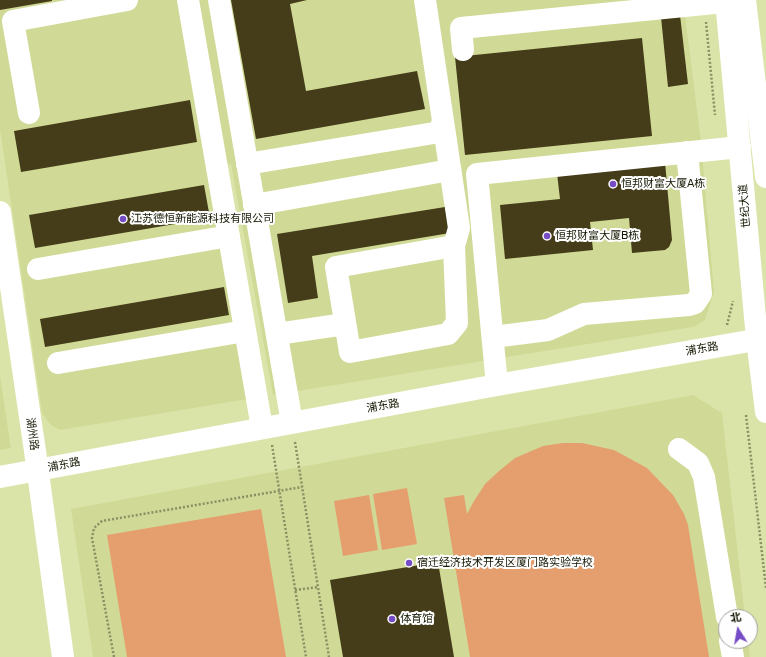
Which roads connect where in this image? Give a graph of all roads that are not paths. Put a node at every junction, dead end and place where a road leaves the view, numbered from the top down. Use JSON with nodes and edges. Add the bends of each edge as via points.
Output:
{"nodes":[{"id":1,"x":127,"y":0,"type":"edge"},
{"id":2,"x":188,"y":0,"type":"edge"},
{"id":3,"x":218,"y":0,"type":"edge"},
{"id":4,"x":425,"y":0,"type":"edge"},
{"id":5,"x":735,"y":0,"type":"edge"},
{"id":6,"x":633,"y":6,"type":"edge"},
{"id":7,"x":463,"y":50,"type":"dead end"},
{"id":8,"x":29,"y":113,"type":"dead end"},
{"id":9,"x":443,"y":121,"type":"junction"},
{"id":10,"x":740,"y":147,"type":"junction"},
{"id":11,"x":687,"y":152,"type":"junction"},
{"id":12,"x":247,"y":164,"type":"junction"},
{"id":13,"x":450,"y":170,"type":"junction"},
{"id":14,"x":766,"y":177,"type":"edge"},
{"id":15,"x":254,"y":205,"type":"junction"},
{"id":16,"x":0,"y":212,"type":"edge"},
{"id":17,"x":229,"y":236,"type":"junction"},
{"id":18,"x":454,"y":246,"type":"junction"},
{"id":19,"x":38,"y":269,"type":"dead end"},
{"id":20,"x":345,"y":324,"type":"junction"},
{"id":21,"x":245,"y":331,"type":"junction"},
{"id":22,"x":277,"y":334,"type":"junction"},
{"id":23,"x":493,"y":337,"type":"junction"},
{"id":24,"x":762,"y":338,"type":"edge"},
{"id":25,"x":58,"y":363,"type":"dead end"},
{"id":26,"x":497,"y":385,"type":"junction"},
{"id":27,"x":756,"y":410,"type":"edge"},
{"id":28,"x":292,"y":423,"type":"junction"},
{"id":29,"x":266,"y":428,"type":"junction"},
{"id":30,"x":679,"y":449,"type":"dead end"},
{"id":31,"x":44,"y":469,"type":"junction"},
{"id":32,"x":0,"y":477,"type":"edge"},
{"id":33,"x":725,"y":609,"type":"edge"},
{"id":34,"x":63,"y":657,"type":"edge"},
{"id":35,"x":76,"y":657,"type":"edge"}],
"edges":[{"from":1,"to":8,"type":"street","via":[[13,21]]},
{"from":2,"to":17,"type":"street"},
{"from":3,"to":12,"type":"street"},
{"from":4,"to":9,"type":"street"},
{"from":5,"to":6,"type":"street"},
{"from":5,"to":10,"type":"street","name":"世纪大道"},
{"from":5,"to":14,"type":"street"},
{"from":6,"to":7,"type":"street","via":[[461,28]]},
{"from":9,"to":12,"type":"street","via":[[440,130],[434,133]]},
{"from":9,"to":13,"type":"street"},
{"from":10,"to":11,"type":"street"},
{"from":10,"to":24,"type":"street","name":"世纪大道"},
{"from":11,"to":23,"type":"street","via":[[701,294],[695,303],[584,314],[548,330]]},
{"from":11,"to":23,"type":"street","via":[[477,174]]},
{"from":12,"to":15,"type":"street"},
{"from":13,"to":15,"type":"street"},
{"from":13,"to":18,"type":"street","via":[[459,228]]},
{"from":15,"to":22,"type":"street"},
{"from":16,"to":31,"type":"street","name":"湖州路"},
{"from":17,"to":19,"type":"street"},
{"from":17,"to":21,"type":"street"},
{"from":18,"to":20,"type":"street","via":[[336,267]]},
{"from":18,"to":20,"type":"street","via":[[457,323],[448,334],[350,352]]},
{"from":20,"to":22,"type":"street"},
{"from":21,"to":25,"type":"street"},
{"from":21,"to":29,"type":"street"},
{"from":22,"to":28,"type":"street"},
{"from":23,"to":26,"type":"street"},
{"from":24,"to":26,"type":"street","name":"浦东路"},
{"from":24,"to":27,"type":"street","name":"世纪大道"},
{"from":26,"to":28,"type":"street","name":"浦东路"},
{"from":28,"to":29,"type":"street","name":"浦东路"},
{"from":29,"to":31,"type":"street","name":"浦东路"},
{"from":30,"to":33,"type":"street","via":[[698,463],[704,477]]},
{"from":31,"to":32,"type":"street","name":"浦东路"},
{"from":31,"to":34,"type":"street","name":"湖州路"},
{"from":31,"to":35,"type":"street","name":"湖州路"}]}
